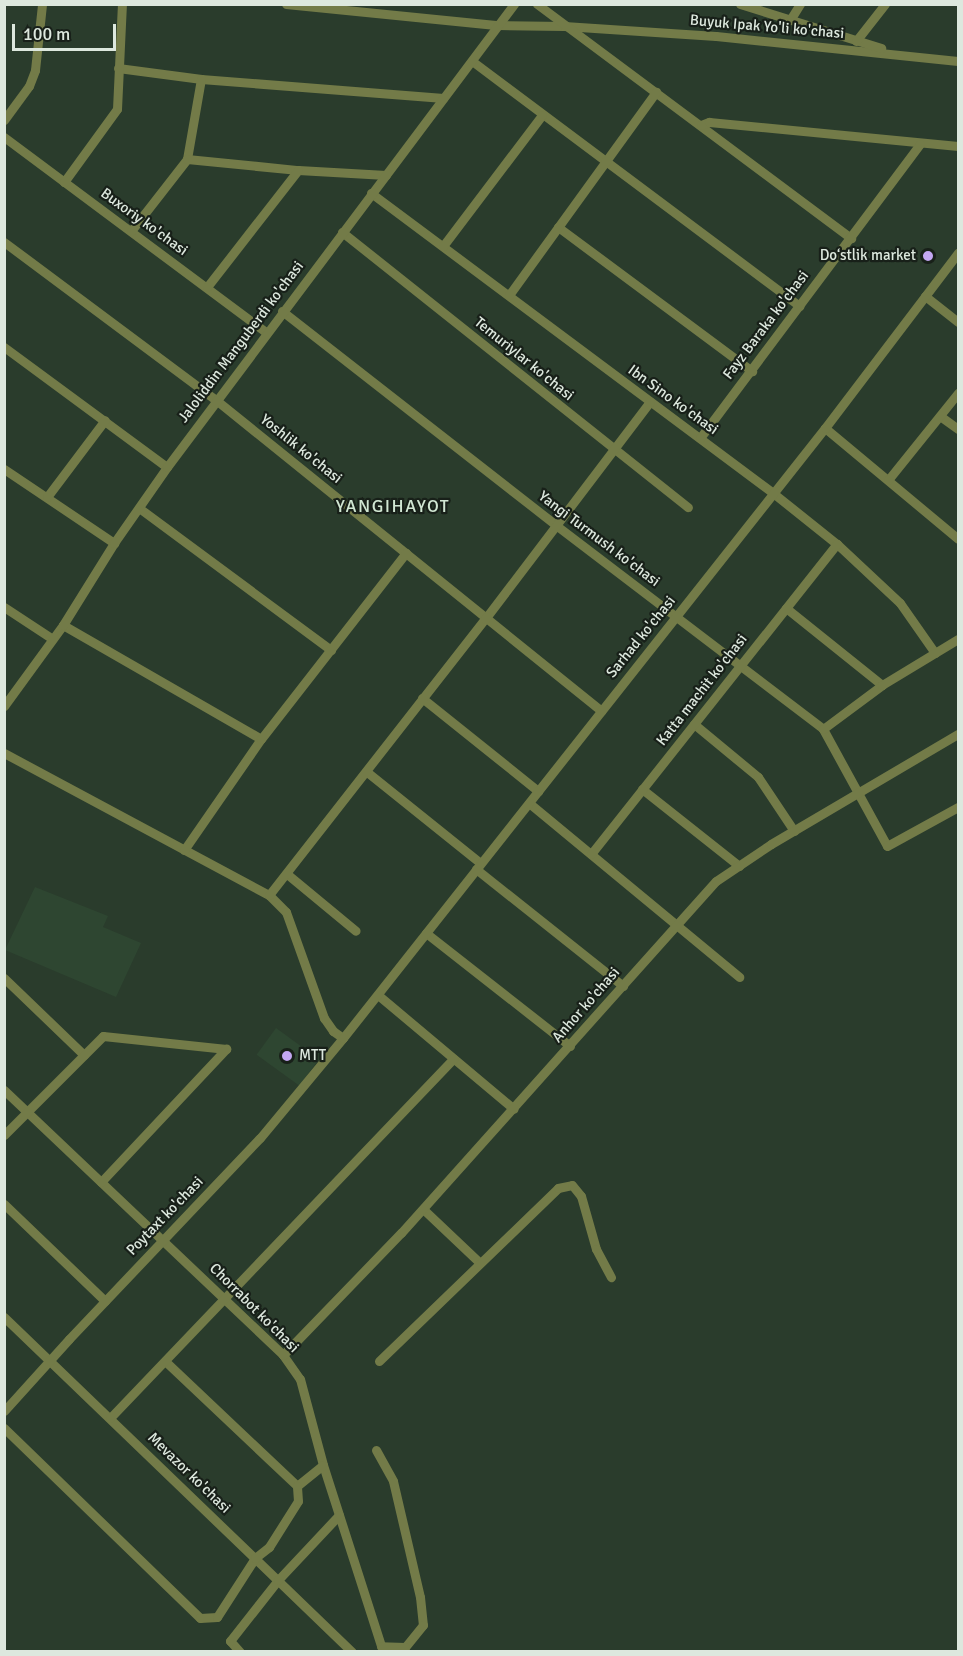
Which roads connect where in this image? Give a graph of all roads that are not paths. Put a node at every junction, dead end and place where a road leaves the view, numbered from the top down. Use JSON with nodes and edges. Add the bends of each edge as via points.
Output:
{"nodes":[{"id":1,"x":42,"y":4,"type":"edge"},
{"id":2,"x":122,"y":4,"type":"edge"},
{"id":3,"x":286,"y":4,"type":"edge"},
{"id":4,"x":514,"y":4,"type":"edge"},
{"id":5,"x":537,"y":4,"type":"edge"},
{"id":6,"x":740,"y":4,"type":"edge"},
{"id":7,"x":800,"y":4,"type":"edge"},
{"id":8,"x":885,"y":4,"type":"edge"},
{"id":9,"x":790,"y":20,"type":"junction"},
{"id":10,"x":498,"y":25,"type":"junction"},
{"id":11,"x":564,"y":26,"type":"junction"},
{"id":12,"x":856,"y":41,"type":"junction"},
{"id":13,"x":898,"y":54,"type":"junction"},
{"id":14,"x":472,"y":61,"type":"junction"},
{"id":15,"x":958,"y":61,"type":"edge"},
{"id":16,"x":118,"y":68,"type":"junction"},
{"id":17,"x":201,"y":79,"type":"junction"},
{"id":18,"x":656,"y":92,"type":"junction"},
{"id":19,"x":443,"y":98,"type":"junction"},
{"id":20,"x":542,"y":115,"type":"junction"},
{"id":21,"x":4,"y":120,"type":"edge"},
{"id":22,"x":701,"y":125,"type":"junction"},
{"id":23,"x":4,"y":137,"type":"edge"},
{"id":24,"x":920,"y":144,"type":"junction"},
{"id":25,"x":958,"y":146,"type":"edge"},
{"id":26,"x":188,"y":159,"type":"junction"},
{"id":27,"x":605,"y":161,"type":"junction"},
{"id":28,"x":298,"y":170,"type":"junction"},
{"id":29,"x":386,"y":176,"type":"junction"},
{"id":30,"x":64,"y":182,"type":"junction"},
{"id":31,"x":371,"y":193,"type":"junction"},
{"id":32,"x":558,"y":227,"type":"junction"},
{"id":33,"x":131,"y":231,"type":"junction"},
{"id":34,"x":342,"y":232,"type":"junction"},
{"id":35,"x":850,"y":238,"type":"junction"},
{"id":36,"x":4,"y":242,"type":"edge"},
{"id":37,"x":443,"y":246,"type":"junction"},
{"id":38,"x":958,"y":253,"type":"edge"},
{"id":39,"x":207,"y":287,"type":"junction"},
{"id":40,"x":509,"y":296,"type":"junction"},
{"id":41,"x":925,"y":296,"type":"junction"},
{"id":42,"x":799,"y":306,"type":"junction"},
{"id":43,"x":282,"y":310,"type":"junction"},
{"id":44,"x":958,"y":322,"type":"edge"},
{"id":45,"x":266,"y":332,"type":"junction"},
{"id":46,"x":4,"y":347,"type":"edge"},
{"id":47,"x":752,"y":371,"type":"junction"},
{"id":48,"x":958,"y":393,"type":"edge"},
{"id":49,"x":216,"y":400,"type":"junction"},
{"id":50,"x":650,"y":402,"type":"junction"},
{"id":51,"x":940,"y":416,"type":"junction"},
{"id":52,"x":105,"y":420,"type":"junction"},
{"id":53,"x":825,"y":428,"type":"junction"},
{"id":54,"x":958,"y":429,"type":"edge"},
{"id":55,"x":700,"y":438,"type":"junction"},
{"id":56,"x":614,"y":450,"type":"junction"},
{"id":57,"x":167,"y":467,"type":"junction"},
{"id":58,"x":4,"y":469,"type":"edge"},
{"id":59,"x":888,"y":480,"type":"junction"},
{"id":60,"x":773,"y":493,"type":"junction"},
{"id":61,"x":46,"y":497,"type":"junction"},
{"id":62,"x":688,"y":507,"type":"dead end"},
{"id":63,"x":139,"y":508,"type":"junction"},
{"id":64,"x":557,"y":526,"type":"junction"},
{"id":65,"x":958,"y":538,"type":"edge"},
{"id":66,"x":114,"y":543,"type":"junction"},
{"id":67,"x":837,"y":544,"type":"junction"},
{"id":68,"x":406,"y":553,"type":"junction"},
{"id":69,"x":4,"y":607,"type":"edge"},
{"id":70,"x":786,"y":608,"type":"junction"},
{"id":71,"x":676,"y":617,"type":"junction"},
{"id":72,"x":486,"y":619,"type":"junction"},
{"id":73,"x":63,"y":625,"type":"junction"},
{"id":74,"x":51,"y":638,"type":"junction"},
{"id":75,"x":958,"y":639,"type":"edge"},
{"id":76,"x":331,"y":650,"type":"junction"},
{"id":77,"x":935,"y":653,"type":"junction"},
{"id":78,"x":741,"y":665,"type":"junction"},
{"id":79,"x":882,"y":685,"type":"junction"},
{"id":80,"x":422,"y":698,"type":"junction"},
{"id":81,"x":4,"y":706,"type":"edge"},
{"id":82,"x":601,"y":711,"type":"junction"},
{"id":83,"x":694,"y":724,"type":"junction"},
{"id":84,"x":823,"y":729,"type":"junction"},
{"id":85,"x":958,"y":734,"type":"edge"},
{"id":86,"x":261,"y":739,"type":"junction"},
{"id":87,"x":4,"y":753,"type":"edge"},
{"id":88,"x":367,"y":772,"type":"junction"},
{"id":89,"x":642,"y":789,"type":"junction"},
{"id":90,"x":538,"y":790,"type":"junction"},
{"id":91,"x":857,"y":792,"type":"junction"},
{"id":92,"x":529,"y":803,"type":"junction"},
{"id":93,"x":958,"y":807,"type":"edge"},
{"id":94,"x":794,"y":831,"type":"junction"},
{"id":95,"x":184,"y":850,"type":"junction"},
{"id":96,"x":591,"y":854,"type":"junction"},
{"id":97,"x":478,"y":866,"type":"junction"},
{"id":98,"x":739,"y":866,"type":"junction"},
{"id":99,"x":287,"y":874,"type":"junction"},
{"id":100,"x":269,"y":896,"type":"junction"},
{"id":101,"x":677,"y":924,"type":"junction"},
{"id":102,"x":356,"y":931,"type":"dead end"},
{"id":103,"x":426,"y":933,"type":"junction"},
{"id":104,"x":739,"y":977,"type":"dead end"},
{"id":105,"x":4,"y":978,"type":"edge"},
{"id":106,"x":623,"y":986,"type":"junction"},
{"id":107,"x":378,"y":995,"type":"junction"},
{"id":108,"x":343,"y":1038,"type":"junction"},
{"id":109,"x":570,"y":1046,"type":"junction"},
{"id":110,"x":84,"y":1055,"type":"junction"},
{"id":111,"x":453,"y":1059,"type":"junction"},
{"id":112,"x":4,"y":1090,"type":"edge"},
{"id":113,"x":514,"y":1109,"type":"junction"},
{"id":114,"x":28,"y":1112,"type":"junction"},
{"id":115,"x":4,"y":1135,"type":"edge"},
{"id":116,"x":101,"y":1182,"type":"junction"},
{"id":117,"x":4,"y":1204,"type":"edge"},
{"id":118,"x":423,"y":1209,"type":"junction"},
{"id":119,"x":162,"y":1240,"type":"junction"},
{"id":120,"x":479,"y":1262,"type":"junction"},
{"id":121,"x":611,"y":1277,"type":"dead end"},
{"id":122,"x":225,"y":1299,"type":"junction"},
{"id":123,"x":105,"y":1301,"type":"junction"},
{"id":124,"x":4,"y":1317,"type":"edge"},
{"id":125,"x":283,"y":1355,"type":"junction"},
{"id":126,"x":49,"y":1360,"type":"junction"},
{"id":127,"x":165,"y":1361,"type":"junction"},
{"id":128,"x":379,"y":1361,"type":"dead end"},
{"id":129,"x":4,"y":1411,"type":"edge"},
{"id":130,"x":110,"y":1418,"type":"junction"},
{"id":131,"x":4,"y":1428,"type":"edge"},
{"id":132,"x":376,"y":1450,"type":"dead end"},
{"id":133,"x":323,"y":1465,"type":"junction"},
{"id":134,"x":297,"y":1486,"type":"junction"},
{"id":135,"x":339,"y":1515,"type":"junction"},
{"id":136,"x":255,"y":1558,"type":"junction"},
{"id":137,"x":278,"y":1580,"type":"junction"},
{"id":138,"x":382,"y":1649,"type":"edge"},
{"id":139,"x":240,"y":1652,"type":"edge"},
{"id":140,"x":352,"y":1652,"type":"edge"}],
"edges":[{"from":1,"to":21,"type":"street","via":[[35,69],[29,86]]},
{"from":2,"to":16,"type":"street"},
{"from":3,"to":10,"type":"street","name":"Buyuk Ipak Yo'li ko'chasi"},
{"from":4,"to":10,"type":"street","name":"Jaloliddin Manguberdi ko'chasi"},
{"from":5,"to":11,"type":"street"},
{"from":6,"to":9,"type":"street"},
{"from":7,"to":9,"type":"street"},
{"from":8,"to":12,"type":"street"},
{"from":9,"to":12,"type":"street"},
{"from":10,"to":11,"type":"street","name":"Buyuk Ipak Yo'li ko'chasi"},
{"from":10,"to":14,"type":"street","name":"Jaloliddin Manguberdi ko'chasi"},
{"from":11,"to":13,"type":"street","name":"Buyuk Ipak Yo'li ko'chasi"},
{"from":11,"to":18,"type":"street"},
{"from":12,"to":13,"type":"street"},
{"from":13,"to":15,"type":"street","name":"Buyuk Ipak Yo'li ko'chasi"},
{"from":14,"to":19,"type":"street","name":"Jaloliddin Manguberdi ko'chasi"},
{"from":14,"to":20,"type":"street"},
{"from":16,"to":17,"type":"street"},
{"from":16,"to":30,"type":"street","via":[[117,109]]},
{"from":17,"to":19,"type":"street"},
{"from":17,"to":26,"type":"street"},
{"from":18,"to":22,"type":"street"},
{"from":18,"to":27,"type":"street"},
{"from":19,"to":29,"type":"street","name":"Jaloliddin Manguberdi ko'chasi"},
{"from":20,"to":27,"type":"street"},
{"from":20,"to":37,"type":"street"},
{"from":22,"to":24,"type":"street","via":[[709,122]]},
{"from":22,"to":35,"type":"street"},
{"from":23,"to":30,"type":"street","name":"Buxoriy ko'chasi"},
{"from":24,"to":25,"type":"street"},
{"from":24,"to":35,"type":"street","name":"Fayz Baraka ko'chasi"},
{"from":26,"to":28,"type":"street"},
{"from":26,"to":33,"type":"street"},
{"from":27,"to":32,"type":"street"},
{"from":27,"to":42,"type":"street"},
{"from":28,"to":29,"type":"street"},
{"from":28,"to":39,"type":"street"},
{"from":29,"to":31,"type":"street","name":"Jaloliddin Manguberdi ko'chasi"},
{"from":30,"to":33,"type":"street","name":"Buxoriy ko'chasi"},
{"from":31,"to":34,"type":"street","name":"Jaloliddin Manguberdi ko'chasi"},
{"from":31,"to":37,"type":"street","name":"Ibn Sino ko'chasi"},
{"from":32,"to":40,"type":"street"},
{"from":32,"to":47,"type":"street"},
{"from":33,"to":39,"type":"street","name":"Buxoriy ko'chasi"},
{"from":34,"to":43,"type":"street","name":"Jaloliddin Manguberdi ko'chasi"},
{"from":34,"to":56,"type":"street","name":"Temuriylar ko'chasi"},
{"from":35,"to":42,"type":"street","name":"Fayz Baraka ko'chasi"},
{"from":36,"to":49,"type":"street","name":"Yoshlik ko'chasi"},
{"from":37,"to":40,"type":"street","name":"Ibn Sino ko'chasi"},
{"from":38,"to":41,"type":"street","name":"Sarhad ko'chasi"},
{"from":39,"to":45,"type":"street","name":"Buxoriy ko'chasi"},
{"from":40,"to":50,"type":"street","name":"Ibn Sino ko'chasi"},
{"from":41,"to":44,"type":"street"},
{"from":41,"to":53,"type":"street","name":"Sarhad ko'chasi"},
{"from":42,"to":47,"type":"street","name":"Fayz Baraka ko'chasi"},
{"from":43,"to":45,"type":"street","name":"Jaloliddin Manguberdi ko'chasi"},
{"from":43,"to":64,"type":"street","name":"Yangi Turmush ko'chasi"},
{"from":45,"to":49,"type":"street","name":"Jaloliddin Manguberdi ko'chasi"},
{"from":46,"to":52,"type":"street"},
{"from":47,"to":55,"type":"street","name":"Fayz Baraka ko'chasi"},
{"from":48,"to":51,"type":"street"},
{"from":49,"to":57,"type":"street","name":"Jaloliddin Manguberdi ko'chasi"},
{"from":49,"to":68,"type":"street","name":"Yoshlik ko'chasi"},
{"from":50,"to":55,"type":"street","name":"Ibn Sino ko'chasi"},
{"from":50,"to":56,"type":"street"},
{"from":51,"to":54,"type":"street"},
{"from":51,"to":59,"type":"street"},
{"from":52,"to":57,"type":"street"},
{"from":52,"to":61,"type":"street"},
{"from":53,"to":59,"type":"street"},
{"from":53,"to":60,"type":"street","name":"Sarhad ko'chasi"},
{"from":55,"to":60,"type":"street","name":"Ibn Sino ko'chasi"},
{"from":56,"to":62,"type":"street","name":"Temuriylar ko'chasi"},
{"from":56,"to":64,"type":"street"},
{"from":57,"to":63,"type":"street","name":"Jaloliddin Manguberdi ko'chasi"},
{"from":58,"to":61,"type":"street"},
{"from":59,"to":65,"type":"street"},
{"from":60,"to":67,"type":"street","name":"Ibn Sino ko'chasi"},
{"from":60,"to":71,"type":"street","name":"Sarhad ko'chasi"},
{"from":61,"to":66,"type":"street"},
{"from":63,"to":66,"type":"street","name":"Jaloliddin Manguberdi ko'chasi"},
{"from":63,"to":76,"type":"street"},
{"from":64,"to":71,"type":"street","name":"Yangi Turmush ko'chasi"},
{"from":64,"to":72,"type":"street"},
{"from":66,"to":73,"type":"street","name":"Jaloliddin Manguberdi ko'chasi"},
{"from":67,"to":70,"type":"street","name":"Katta machit ko'chasi"},
{"from":67,"to":77,"type":"street","name":"Ibn Sino ko'chasi","via":[[900,603]]},
{"from":68,"to":72,"type":"street","name":"Yoshlik ko'chasi"},
{"from":68,"to":76,"type":"street"},
{"from":69,"to":74,"type":"street"},
{"from":70,"to":78,"type":"street","name":"Katta machit ko'chasi"},
{"from":70,"to":79,"type":"street"},
{"from":71,"to":78,"type":"street","name":"Yangi Turmush ko'chasi"},
{"from":71,"to":82,"type":"street","name":"Sarhad ko'chasi"},
{"from":72,"to":80,"type":"street"},
{"from":72,"to":82,"type":"street","name":"Yoshlik ko'chasi"},
{"from":73,"to":74,"type":"street","name":"Jaloliddin Manguberdi ko'chasi"},
{"from":73,"to":86,"type":"street"},
{"from":74,"to":81,"type":"street","name":"Jaloliddin Manguberdi ko'chasi"},
{"from":75,"to":77,"type":"street"},
{"from":76,"to":86,"type":"street"},
{"from":77,"to":79,"type":"street"},
{"from":78,"to":83,"type":"street","name":"Katta machit ko'chasi"},
{"from":78,"to":84,"type":"street","name":"Yangi Turmush ko'chasi"},
{"from":79,"to":84,"type":"street"},
{"from":80,"to":88,"type":"street"},
{"from":80,"to":90,"type":"street"},
{"from":82,"to":90,"type":"street","name":"Sarhad ko'chasi"},
{"from":83,"to":89,"type":"street","name":"Katta machit ko'chasi"},
{"from":83,"to":94,"type":"street","via":[[758,777]]},
{"from":84,"to":91,"type":"street","name":"Yangi Turmush ko'chasi"},
{"from":85,"to":91,"type":"street","name":"Anhor ko'chasi"},
{"from":86,"to":95,"type":"street"},
{"from":87,"to":95,"type":"street"},
{"from":88,"to":97,"type":"street"},
{"from":88,"to":99,"type":"street"},
{"from":89,"to":96,"type":"street","name":"Katta machit ko'chasi"},
{"from":89,"to":98,"type":"street"},
{"from":90,"to":92,"type":"street","name":"Sarhad ko'chasi"},
{"from":91,"to":93,"type":"street","name":"Yangi Turmush ko'chasi","via":[[887,846]]},
{"from":91,"to":94,"type":"street","name":"Anhor ko'chasi"},
{"from":92,"to":96,"type":"street"},
{"from":92,"to":97,"type":"street","name":"Sarhad ko'chasi"},
{"from":94,"to":98,"type":"street","name":"Anhor ko'chasi"},
{"from":95,"to":100,"type":"street"},
{"from":96,"to":101,"type":"street"},
{"from":97,"to":103,"type":"street","name":"Sarhad ko'chasi"},
{"from":97,"to":106,"type":"street"},
{"from":98,"to":101,"type":"street","name":"Anhor ko'chasi","via":[[716,881]]},
{"from":99,"to":100,"type":"street"},
{"from":99,"to":102,"type":"street"},
{"from":100,"to":108,"type":"street","via":[[286,912],[324,1018]]},
{"from":101,"to":104,"type":"street"},
{"from":101,"to":106,"type":"street","name":"Anhor ko'chasi"},
{"from":103,"to":107,"type":"street","name":"Sarhad ko'chasi"},
{"from":103,"to":109,"type":"street"},
{"from":105,"to":110,"type":"street"},
{"from":106,"to":109,"type":"street","name":"Anhor ko'chasi"},
{"from":107,"to":108,"type":"street","name":"Sarhad ko'chasi"},
{"from":107,"to":111,"type":"street"},
{"from":108,"to":119,"type":"street","name":"Poytaxt ko'chasi","via":[[260,1138]]},
{"from":109,"to":113,"type":"street","name":"Anhor ko'chasi"},
{"from":110,"to":114,"type":"street"},
{"from":110,"to":116,"type":"street","via":[[103,1036],[226,1049]]},
{"from":111,"to":113,"type":"street"},
{"from":111,"to":122,"type":"street"},
{"from":112,"to":114,"type":"street","name":"Chorrabot ko'chasi"},
{"from":113,"to":118,"type":"street","name":"Anhor ko'chasi"},
{"from":114,"to":115,"type":"street"},
{"from":114,"to":116,"type":"street","name":"Chorrabot ko'chasi"},
{"from":116,"to":119,"type":"street","name":"Chorrabot ko'chasi"},
{"from":117,"to":123,"type":"street"},
{"from":118,"to":120,"type":"street"},
{"from":118,"to":125,"type":"street","name":"Anhor ko'chasi"},
{"from":119,"to":122,"type":"street","name":"Chorrabot ko'chasi"},
{"from":119,"to":123,"type":"street","name":"Poytaxt ko'chasi"},
{"from":120,"to":121,"type":"street","via":[[558,1188],[572,1185],[580,1196],[596,1249]]},
{"from":120,"to":128,"type":"street"},
{"from":122,"to":125,"type":"street","name":"Chorrabot ko'chasi"},
{"from":122,"to":127,"type":"street"},
{"from":123,"to":126,"type":"street","name":"Poytaxt ko'chasi"},
{"from":124,"to":126,"type":"street","name":"Mevazor ko'chasi"},
{"from":125,"to":133,"type":"street","name":"Chorrabot ko'chasi","via":[[300,1379]]},
{"from":126,"to":129,"type":"street","name":"Poytaxt ko'chasi"},
{"from":126,"to":130,"type":"street","name":"Mevazor ko'chasi"},
{"from":127,"to":130,"type":"street"},
{"from":127,"to":134,"type":"street"},
{"from":130,"to":136,"type":"street","name":"Mevazor ko'chasi"},
{"from":131,"to":136,"type":"street","via":[[200,1618],[217,1617]]},
{"from":132,"to":138,"type":"street","via":[[393,1481],[423,1625],[405,1647]]},
{"from":133,"to":134,"type":"street"},
{"from":133,"to":135,"type":"street","name":"Chorrabot ko'chasi"},
{"from":134,"to":136,"type":"street","via":[[298,1501],[269,1547]]},
{"from":135,"to":137,"type":"street"},
{"from":135,"to":138,"type":"street","name":"Chorrabot ko'chasi"},
{"from":136,"to":137,"type":"street","name":"Mevazor ko'chasi"},
{"from":137,"to":139,"type":"street","via":[[230,1641]]},
{"from":137,"to":140,"type":"street","name":"Mevazor ko'chasi"}]}
